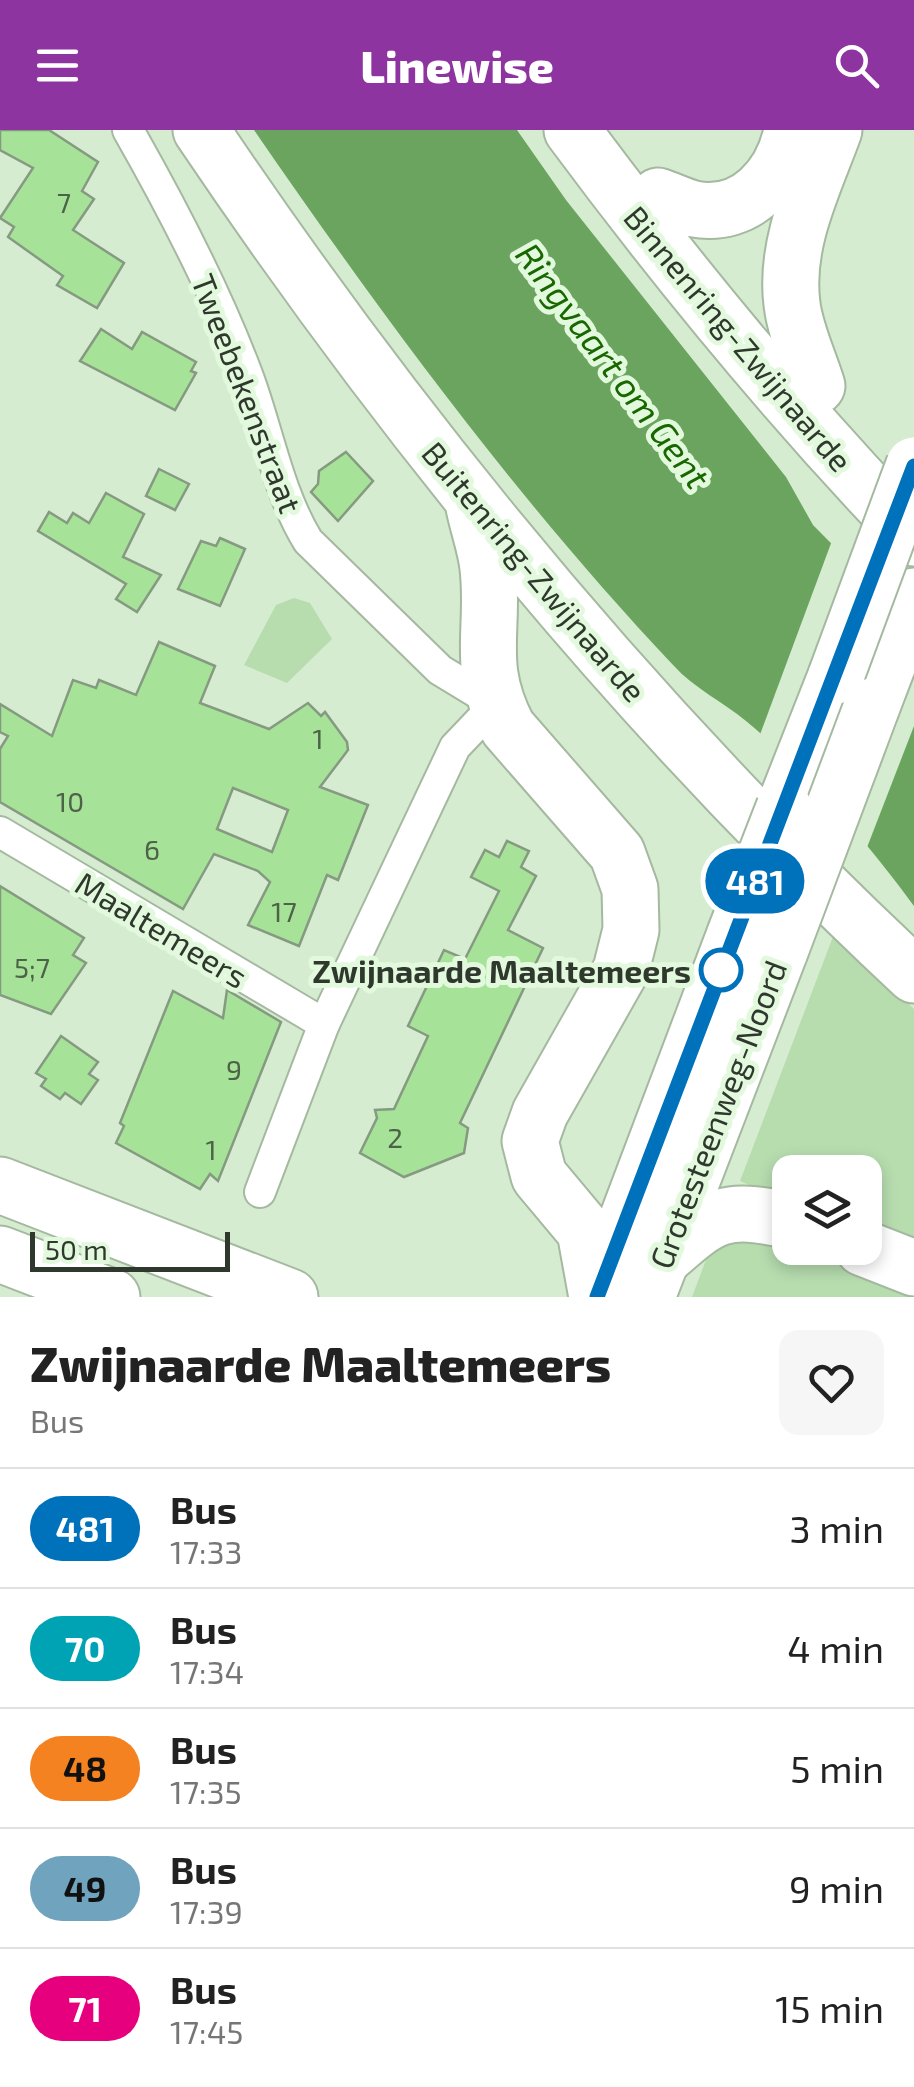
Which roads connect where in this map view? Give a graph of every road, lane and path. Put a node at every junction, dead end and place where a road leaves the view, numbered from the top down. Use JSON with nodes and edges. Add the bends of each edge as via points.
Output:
{"nodes":[{"id":1,"x":128,"y":130,"type":"edge"},
{"id":2,"x":200,"y":130,"type":"edge"},
{"id":3,"x":572,"y":130,"type":"edge"},
{"id":4,"x":608,"y":130,"type":"edge"},
{"id":5,"x":792,"y":130,"type":"edge"},
{"id":6,"x":834,"y":130,"type":"edge"},
{"id":7,"x":658,"y":196,"type":"junction"},
{"id":8,"x":817,"y":386,"type":"junction"},
{"id":9,"x":914,"y":465,"type":"edge"},
{"id":10,"x":914,"y":494,"type":"edge"},
{"id":11,"x":472,"y":499,"type":"junction"},
{"id":12,"x":914,"y":538,"type":"edge"},
{"id":13,"x":914,"y":596,"type":"edge"},
{"id":14,"x":599,"y":648,"type":"junction"},
{"id":15,"x":854,"y":691,"type":"junction"},
{"id":16,"x":496,"y":704,"type":"junction"},
{"id":17,"x":0,"y":832,"type":"edge"},
{"id":18,"x":757,"y":942,"type":"junction"},
{"id":19,"x":914,"y":975,"type":"edge"},
{"id":20,"x":324,"y":1024,"type":"junction"},
{"id":21,"x":662,"y":1128,"type":"junction"},
{"id":22,"x":0,"y":1185,"type":"edge"},
{"id":23,"x":548,"y":1186,"type":"junction"},
{"id":24,"x":260,"y":1192,"type":"dead end"},
{"id":25,"x":772,"y":1217,"type":"edge"},
{"id":26,"x":0,"y":1254,"type":"edge"},
{"id":27,"x":882,"y":1255,"type":"edge"},
{"id":28,"x":914,"y":1268,"type":"edge"},
{"id":29,"x":622,"y":1280,"type":"edge"},
{"id":30,"x":112,"y":1297,"type":"edge"},
{"id":31,"x":290,"y":1297,"type":"edge"}],
"edges":[{"from":1,"to":16,"type":"street","name":"Tweebekenstraat","via":[[173,210],[239,356],[293,516],[308,540],[440,670]]},
{"from":2,"to":11,"type":"highway","name":"Buitenring-Zwijnaarde","via":[[383,388]]},
{"from":3,"to":12,"type":"highway","name":"Binnenring-Zwijnaarde","via":[[746,352]]},
{"from":4,"to":7,"type":"highway"},
{"from":5,"to":7,"type":"highway","via":[[788,152],[758,196],[713,210]]},
{"from":6,"to":8,"type":"highway","via":[[796,232],[791,272],[792,306]]},
{"from":7,"to":8,"type":"highway"},
{"from":8,"to":10,"type":"highway"},
{"from":9,"to":15,"type":"highway","bridge":true},
{"from":11,"to":14,"type":"highway","name":"Buitenring-Zwijnaarde"},
{"from":11,"to":16,"type":"highway","via":[[488,572],[486,664]]},
{"from":13,"to":15,"type":"highway"},
{"from":14,"to":16,"type":"highway","via":[[561,632],[518,641],[500,671]]},
{"from":14,"to":19,"type":"highway","name":"Buitenring-Zwijnaarde","via":[[658,717]]},
{"from":15,"to":18,"type":"highway","name":"Grotesteenweg-Noord","bridge":true},
{"from":16,"to":20,"type":"street","via":[[455,747]]},
{"from":16,"to":23,"type":"highway","via":[[508,728],[617,853],[632,909],[618,979],[532,1129],[532,1163]]},
{"from":17,"to":20,"type":"street","name":"Maaltemeers"},
{"from":18,"to":21,"type":"highway","name":"Grotesteenweg-Noord"},
{"from":18,"to":29,"type":"highway","name":"Grotesteenweg-Noord"},
{"from":20,"to":24,"type":"street"},
{"from":21,"to":23,"type":"highway","via":[[638,1143],[619,1179],[600,1191]]},
{"from":21,"to":29,"type":"highway","name":"Grotesteenweg-Noord"},
{"from":22,"to":31,"type":"highway"},
{"from":23,"to":29,"type":"highway"},
{"from":25,"to":29,"type":"highway","via":[[752,1212],[708,1219]]},
{"from":26,"to":30,"type":"highway"},
{"from":27,"to":28,"type":"highway"}]}
